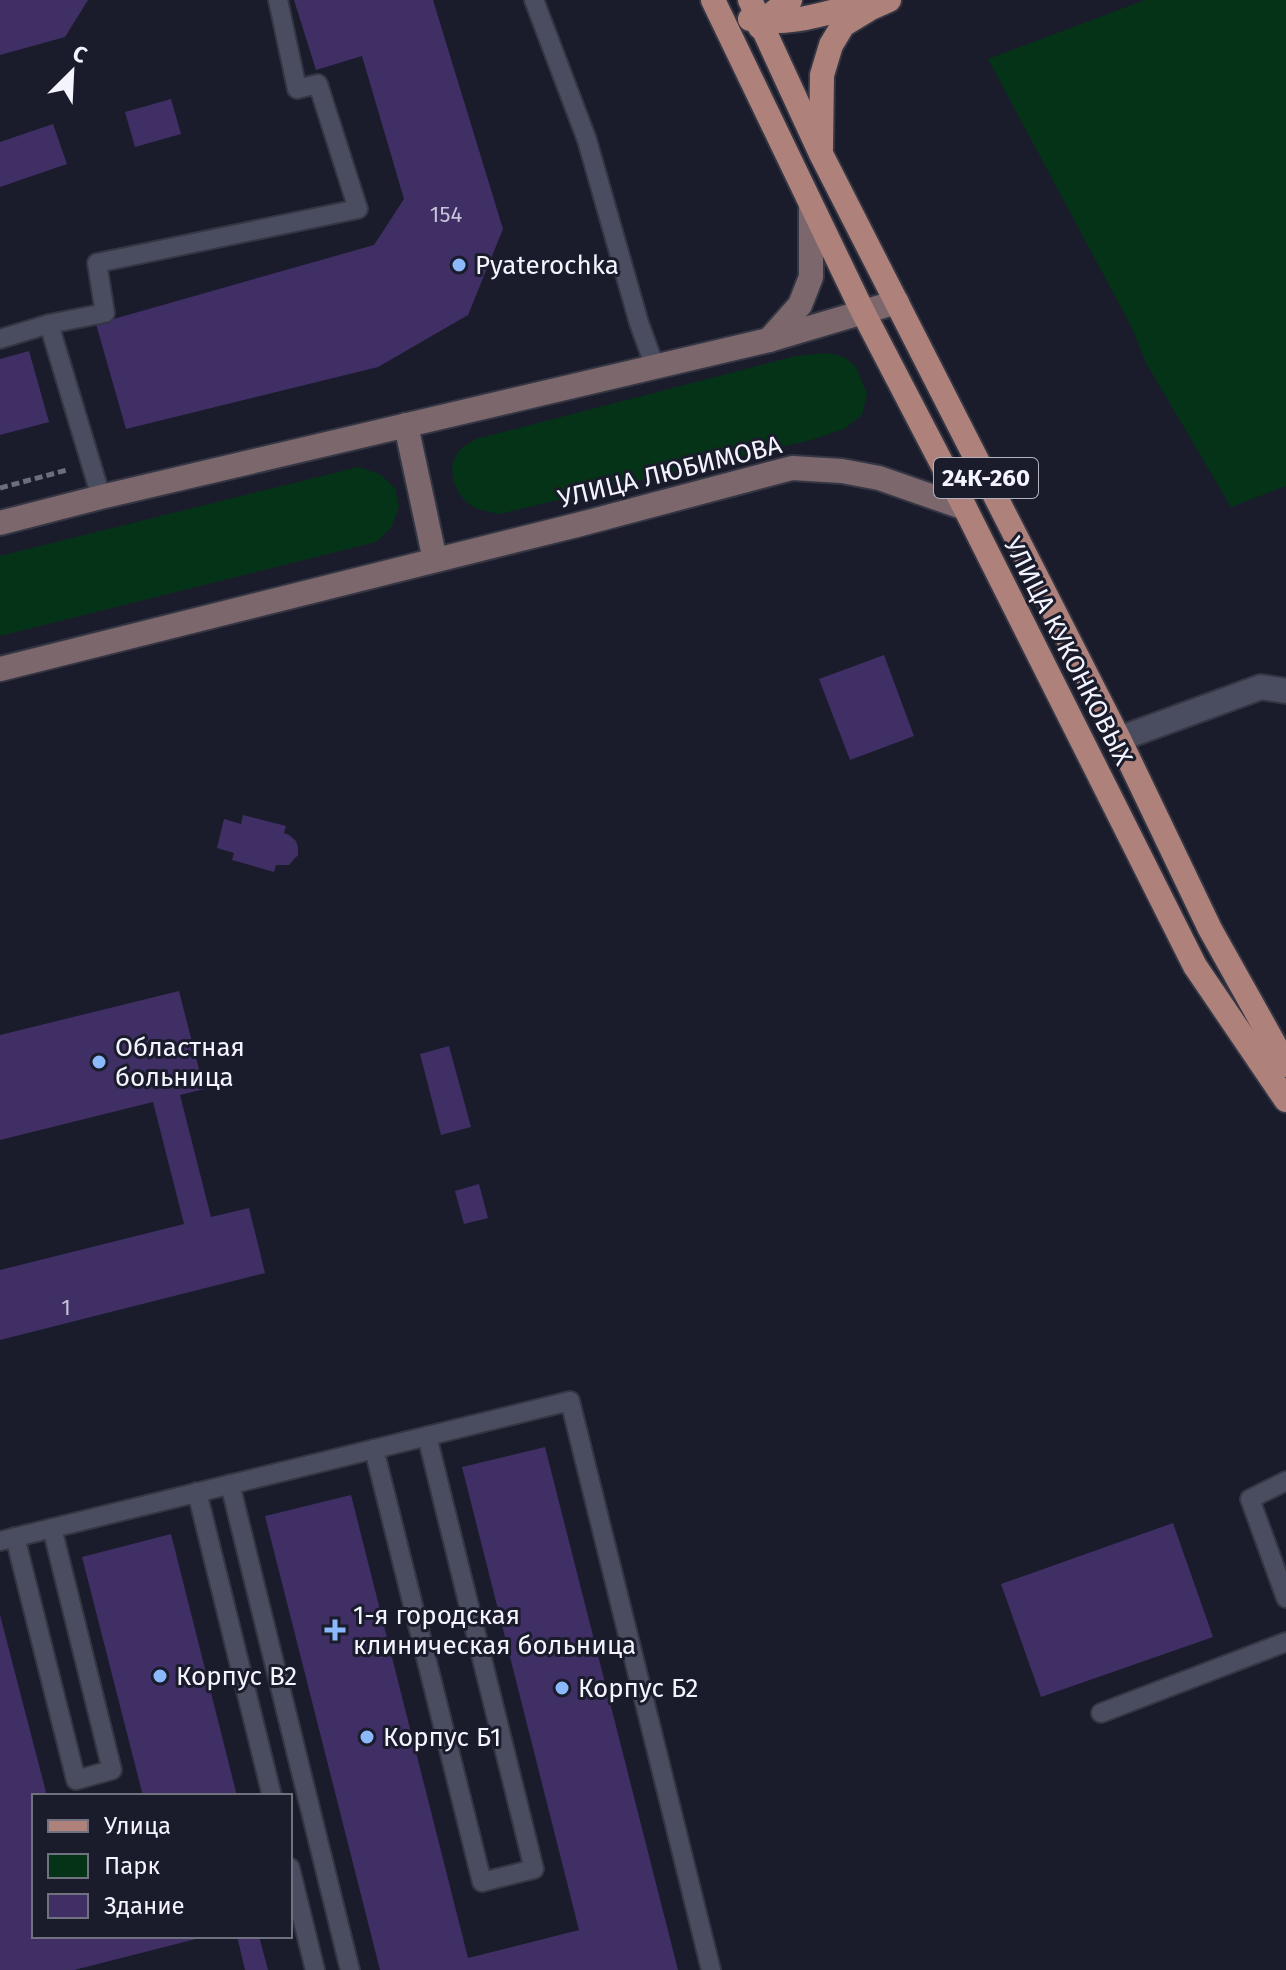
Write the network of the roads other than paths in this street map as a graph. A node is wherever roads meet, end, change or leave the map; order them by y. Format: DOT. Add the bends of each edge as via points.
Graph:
graph roads {
  1 [pos="278,0"];
  2 [pos="534,0"];
  3 [pos="713,0"];
  4 [pos="750,0"];
  5 [pos="790,0"];
  6 [pos="876,0"];
  7 [pos="889,0"];
  8 [pos="761,22"];
  9 [pos="773,126"];
  10 [pos="821,154"];
  11 [pos="811,205"];
  12 [pos="897,302"];
  13 [pos="863,312"];
  14 [pos="49,324"];
  15 [pos="0,339"];
  16 [pos="769,340"];
  17 [pos="655,367"];
  18 [pos="406,425"];
  19 [pos="101,497"];
  20 [pos="965,508"];
  21 [pos="0,523"];
  22 [pos="435,560"];
  23 [pos="0,669"];
  24 [pos="1286,691"];
  25 [pos="1119,739"];
  26 [pos="1286,1065"];
  27 [pos="1286,1100"];
  28 [pos="427,1436"];
  29 [pos="374,1449"];
  30 [pos="1286,1481"];
  31 [pos="230,1484"];
  32 [pos="197,1492"];
  33 [pos="52,1528"];
  34 [pos="8,1539"];
  35 [pos="1286,1598"];
  36 [pos="1286,1642"];
  37 [pos="1101,1713"];
  38 [pos="272,1794"];
  39 [pos="292,1876"];
  40 [pos="315,1970"];
  41 [pos="350,1970"];
  42 [pos="711,1970"];
  1 -- 14 [label="lane" via="297,89 318,84 358,209 97,263 105,313"];
  2 -- 17 [label="lane" via="587,140"];
  3 -- 8 [label="main road" via="726,14"];
  3 -- 9 [label="main road, УЛИЦА КУКОНКОВЫХ"];
  4 -- 8 [label="main road, УЛИЦА КУКОНКОВЫХ"];
  5 -- 8 [label="main road"];
  6 -- 8 [label="main road" via="794,21"];
  7 -- 10 [label="main road" via="843,25 831,45 822,75"];
  8 -- 9 [label="main road" via="757,77"];
  8 -- 10 [label="main road, УЛИЦА КУКОНКОВЫХ / 24К-260"];
  9 -- 11 [label="main road, УЛИЦА КУКОНКОВЫХ"];
  10 -- 12 [label="main road, УЛИЦА КУКОНКОВЫХ / 24К-260"];
  11 -- 13 [label="main road, УЛИЦА КУКОНКОВЫХ"];
  11 -- 16 [label="main road" via="811,277 800,305"];
  12 -- 13 [label="main road"];
  12 -- 25 [label="main road, УЛИЦА КУКОНКОВЫХ / 24К-260"];
  13 -- 16 [label="main road"];
  13 -- 20 [label="main road, УЛИЦА КУКОНКОВЫХ"];
  14 -- 15 [label="lane"];
  14 -- 19 [label="lane"];
  16 -- 17 [label="main road"];
  17 -- 18 [label="main road"];
  18 -- 19 [label="main road"];
  18 -- 22 [label="main road"];
  19 -- 21 [label="main road"];
  20 -- 22 [label="main road, УЛИЦА ЛЮБИМОВА" via="879,478 792,468"];
  20 -- 27 [label="main road, УЛИЦА КУКОНКОВЫХ" via="1195,966"];
  22 -- 23 [label="main road, УЛИЦА ЛЮБИМОВА"];
  24 -- 25 [label="street" via="1261,687"];
  25 -- 26 [label="main road, УЛИЦА КУКОНКОВЫХ / 24К-260" via="1210,929"];
  28 -- 29 [label="lane"];
  28 -- 29 [label="lane" via="534,1869 521,1873 482,1882"];
  28 -- 42 [label="lane" via="570,1401"];
  29 -- 31 [label="lane"];
  30 -- 35 [label="lane" via="1250,1499"];
  31 -- 32 [label="lane"];
  31 -- 41 [label="lane"];
  32 -- 33 [label="lane"];
  32 -- 38 [label="lane"];
  33 -- 34 [label="lane"];
  33 -- 34 [label="lane" via="112,1770 88,1777 76,1780"];
  36 -- 37 [label="lane"];
  39 -- 40 [label="lane"];
}
